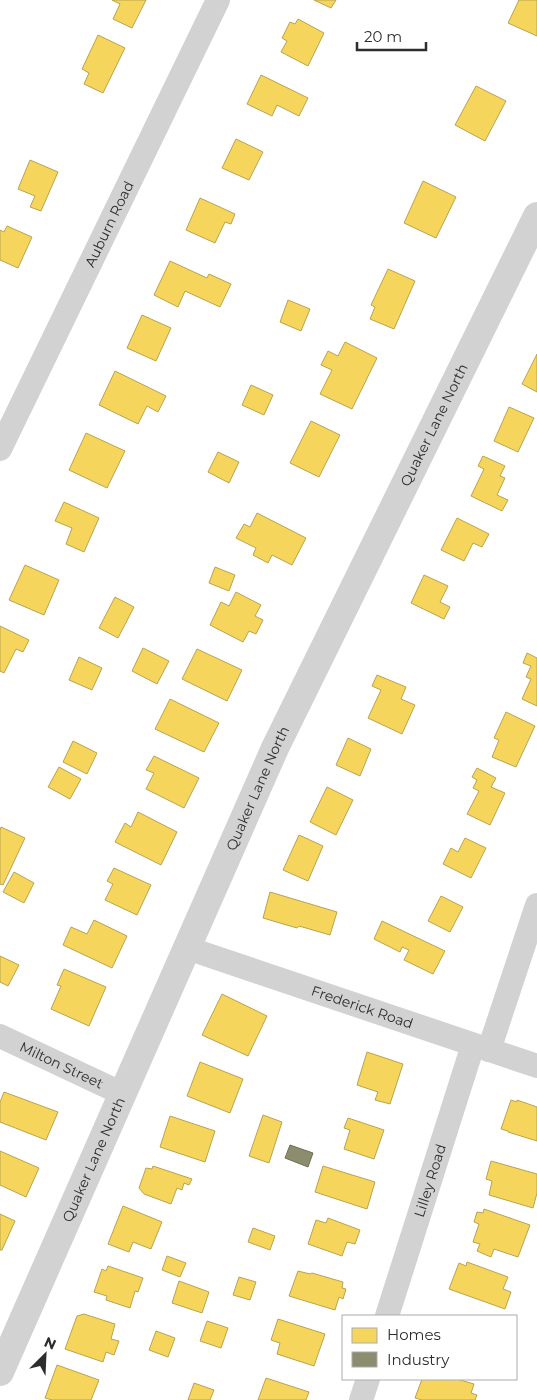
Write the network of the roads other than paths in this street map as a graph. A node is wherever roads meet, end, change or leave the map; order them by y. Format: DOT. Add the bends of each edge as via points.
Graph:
graph roads {
  1 [pos="218,0"];
  2 [pos="537,216"];
  3 [pos="0,449"];
  4 [pos="537,905"];
  5 [pos="187,948"];
  6 [pos="0,1036"];
  7 [pos="481,1048"];
  8 [pos="537,1066"];
  9 [pos="123,1094"];
  10 [pos="388,1315"];
  11 [pos="0,1372"];
  12 [pos="368,1380"];
  13 [pos="361,1400"];
  1 -- 3 [label="street, Auburn Road"];
  2 -- 5 [label="street, Quaker Lane North" via="276,748"];
  4 -- 7 [label="street, Lilley Road"];
  5 -- 7 [label="street, Frederick Road"];
  5 -- 9 [label="street, Quaker Lane North"];
  6 -- 9 [label="street, Milton Street"];
  7 -- 8 [label="street, Frederick Road"];
  7 -- 10 [label="street, Lilley Road"];
  9 -- 11 [label="street, Quaker Lane North"];
  12 -- 13 [label="street"];
}
